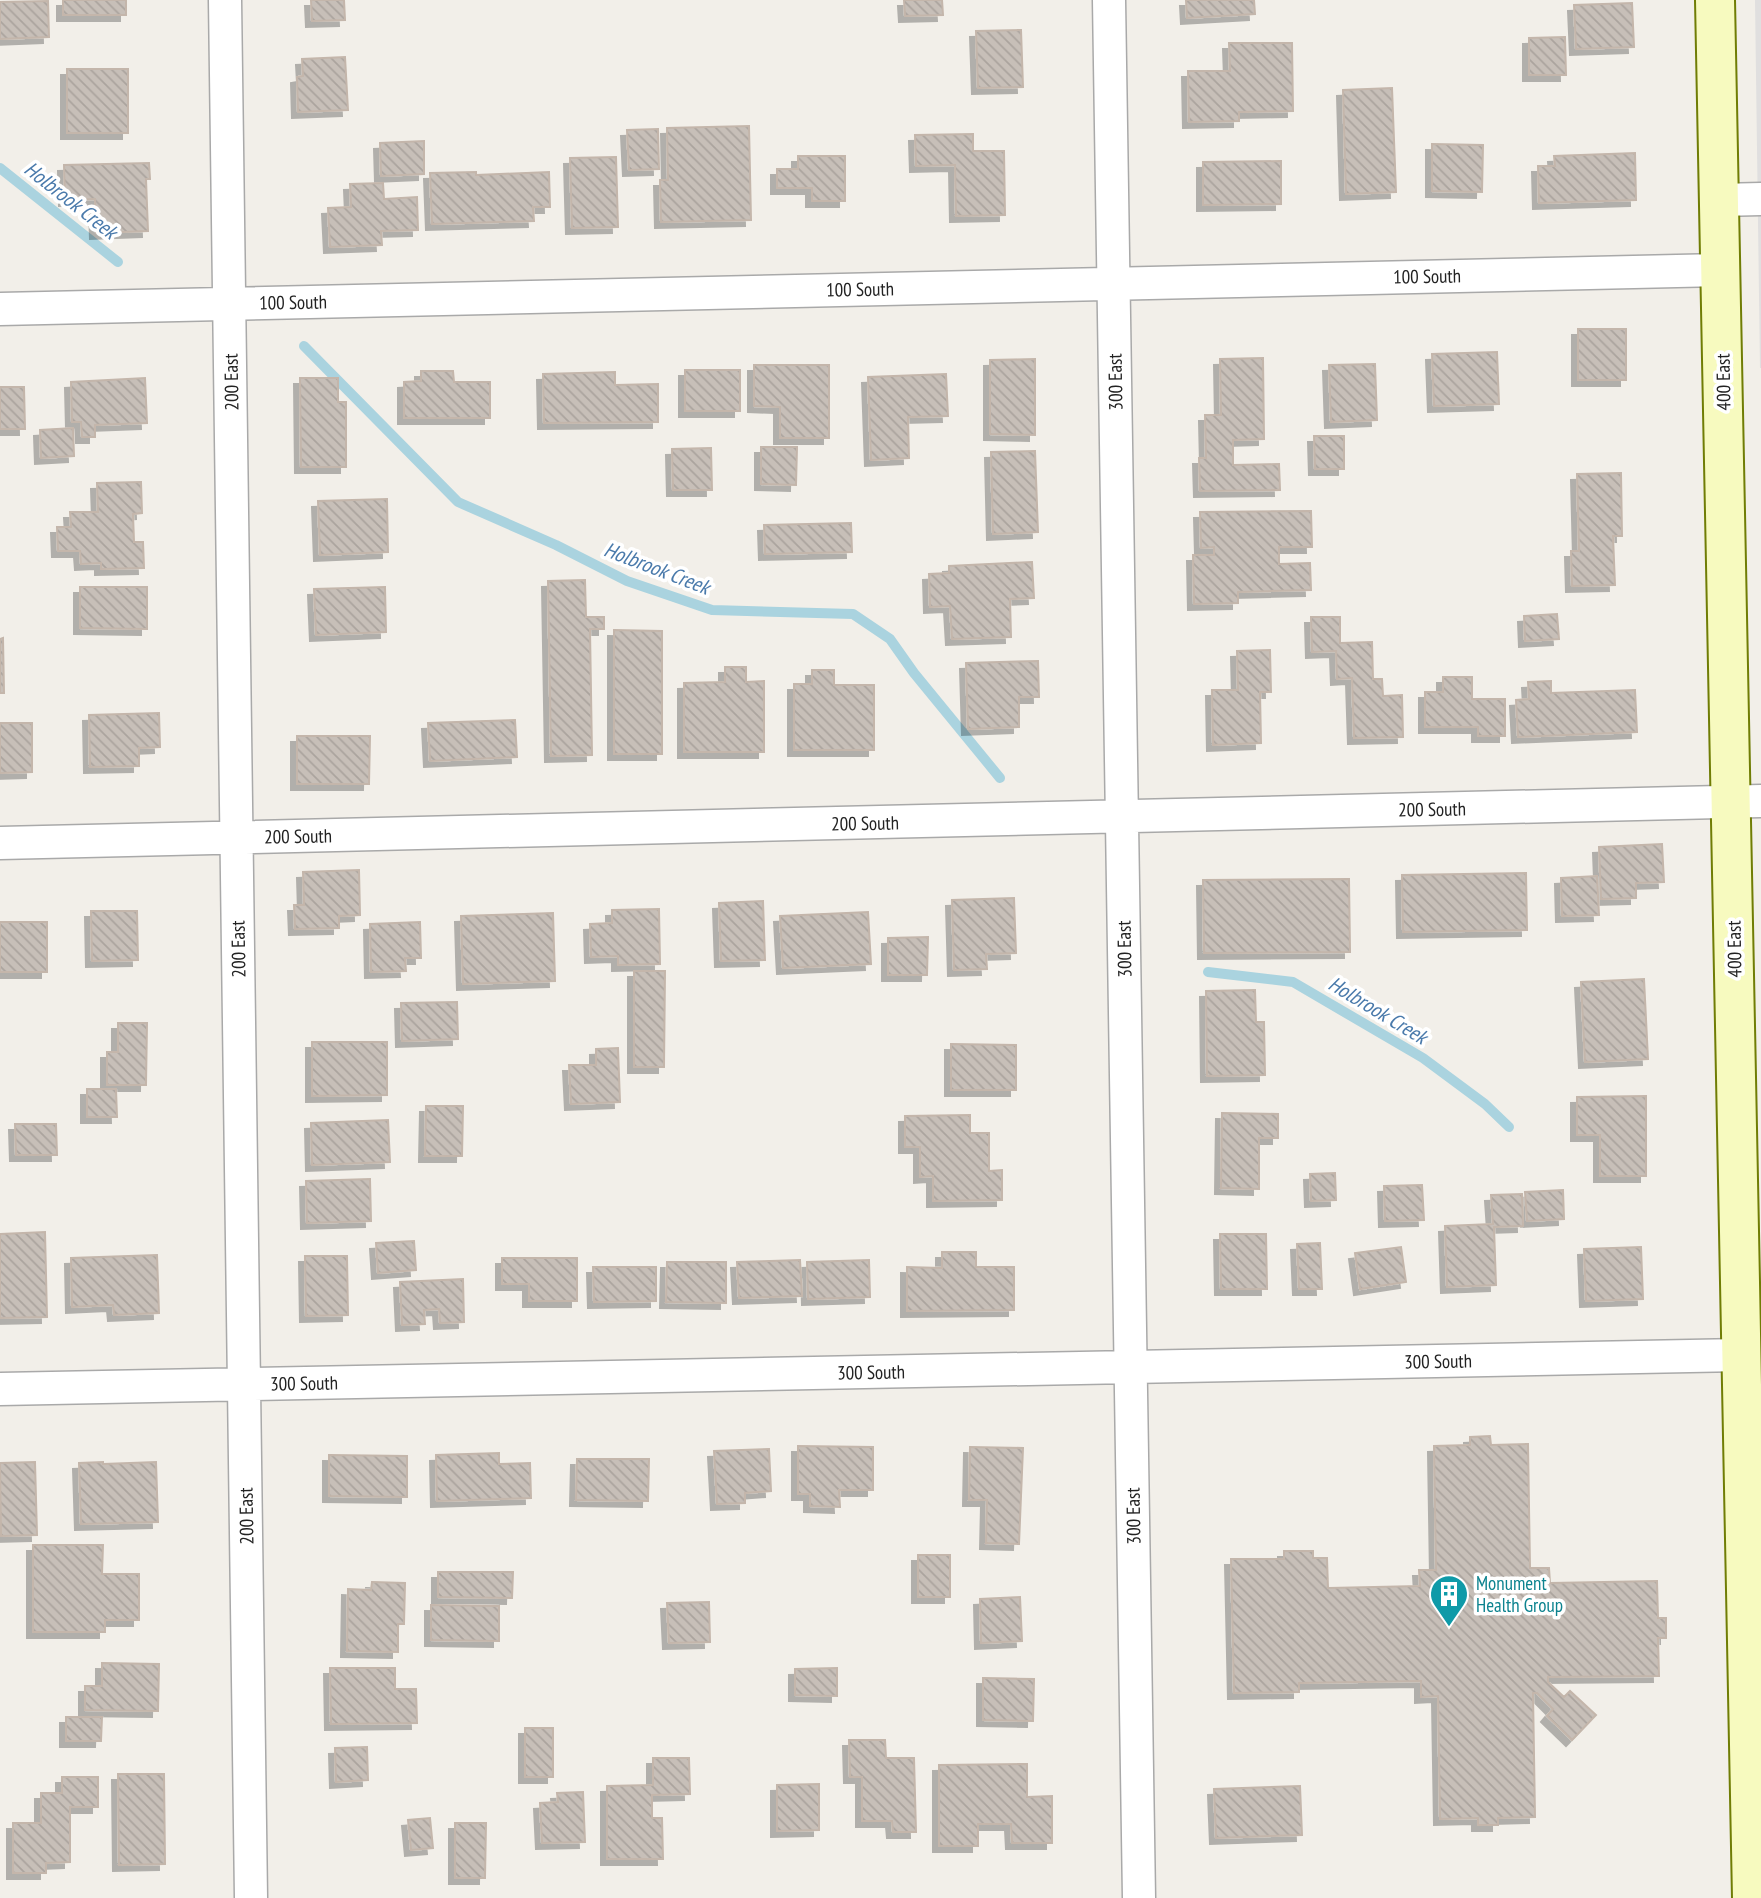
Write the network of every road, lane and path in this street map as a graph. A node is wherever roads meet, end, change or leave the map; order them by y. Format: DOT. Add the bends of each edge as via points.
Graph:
graph roads {
  1 [pos="225,0"];
  2 [pos="1109,0"];
  3 [pos="1716,0"];
  4 [pos="1761,199"];
  5 [pos="1719,200"];
  6 [pos="1721,270"];
  7 [pos="1113,284"];
  8 [pos="229,304"];
  9 [pos="0,309"];
  10 [pos="1746,801"];
  11 [pos="1122,817"];
  12 [pos="237,838"];
  13 [pos="0,844"];
  14 [pos="1741,1355"];
  15 [pos="1130,1367"];
  16 [pos="244,1384"];
  17 [pos="0,1389"];
  18 [pos="251,1898"];
  19 [pos="1139,1898"];
  20 [pos="1752,1898"];
  1 -- 8 [label="street, 200 East"];
  2 -- 7 [label="street, 300 East"];
  3 -- 5 [label="main road, 400 East"];
  4 -- 5 [label="street"];
  5 -- 6 [label="main road, 400 East"];
  6 -- 7 [label="street, 100 South"];
  6 -- 10 [label="main road, 400 East"];
  7 -- 8 [label="street, 100 South"];
  7 -- 11 [label="street, 300 East"];
  8 -- 9 [label="street, 100 South"];
  8 -- 12 [label="street, 200 East"];
  10 -- 11 [label="street, 200 South"];
  10 -- 14 [label="main road, 400 East"];
  11 -- 12 [label="street, 200 South"];
  11 -- 15 [label="street, 300 East"];
  12 -- 13 [label="street, 200 South"];
  12 -- 16 [label="street, 200 East"];
  14 -- 15 [label="street, 300 South"];
  14 -- 20 [label="main road, 400 East"];
  15 -- 16 [label="street, 300 South"];
  15 -- 19 [label="street, 300 East"];
  16 -- 17 [label="street, 300 South"];
  16 -- 18 [label="street, 200 East"];
}
